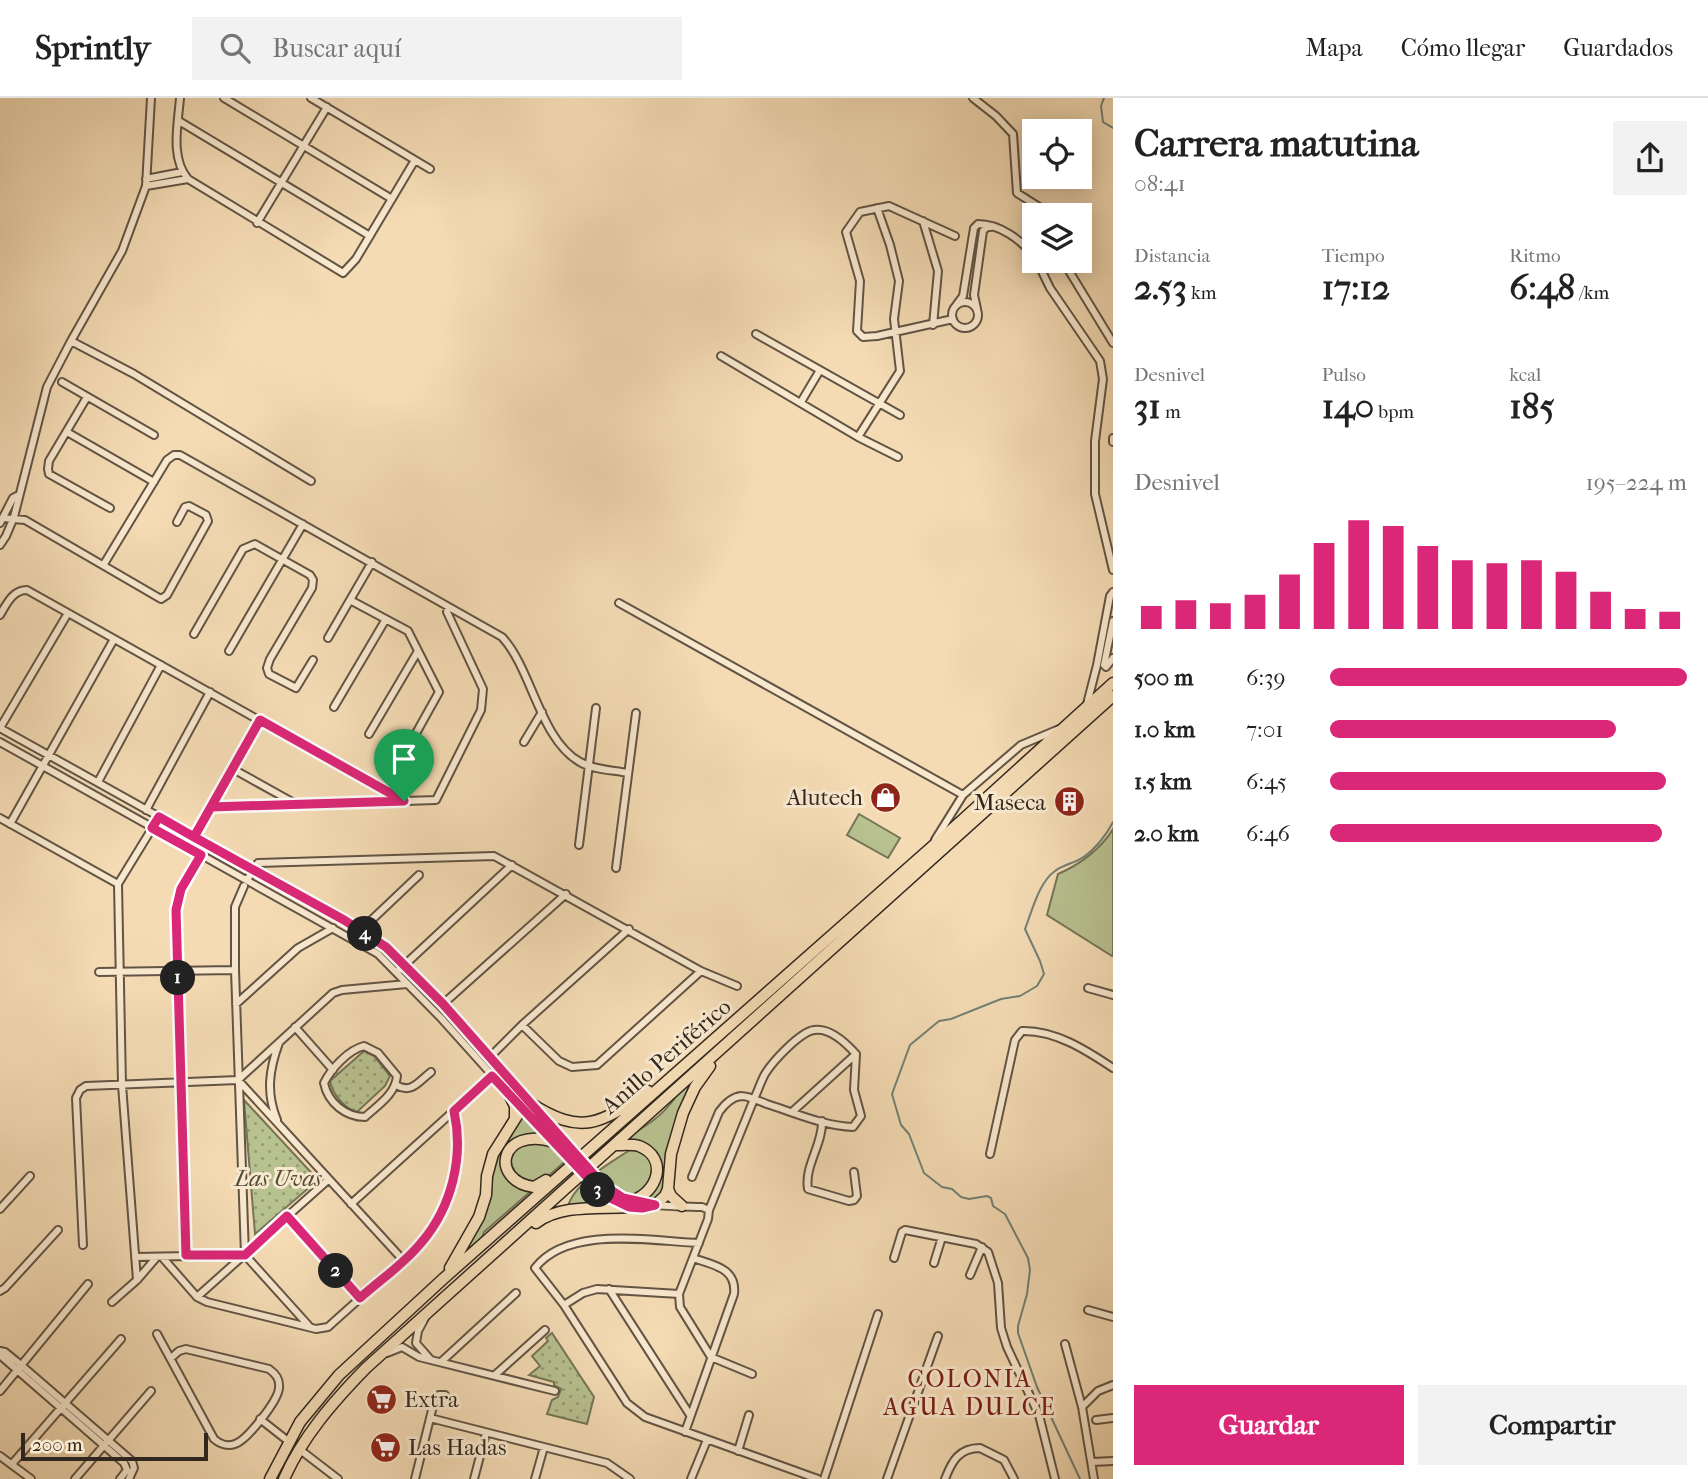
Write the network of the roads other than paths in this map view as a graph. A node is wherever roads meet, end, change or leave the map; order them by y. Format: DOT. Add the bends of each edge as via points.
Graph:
graph roads {
  1 [pos="151,98"];
  2 [pos="180,98"];
  3 [pos="224,98"];
  4 [pos="312,98"];
  5 [pos="973,98"];
  6 [pos="327,107"];
  7 [pos="179,121"];
  8 [pos="303,146"];
  9 [pos="415,160"];
  10 [pos="430,169"];
  11 [pos="182,172"];
  12 [pos="188,179"];
  13 [pos="146,182"];
  14 [pos="281,183"];
  15 [pos="392,199"];
  16 [pos="1033,203"];
  17 [pos="877,208"];
  18 [pos="923,221"];
  19 [pos="257,223"];
  20 [pos="993,227"];
  21 [pos="370,236"];
  22 [pos="955,236"];
  23 [pos="1022,241"];
  24 [pos="1043,273"];
  25 [pos="1070,273"];
  26 [pos="957,304"];
  27 [pos="977,309"];
  28 [pos="953,319"];
  29 [pos="933,325"];
  30 [pos="894,331"];
  31 [pos="756,334"];
  32 [pos="71,341"];
  33 [pos="1113,342"];
  34 [pos="720,356"];
  35 [pos="820,370"];
  36 [pos="62,382"];
  37 [pos="87,397"];
  38 [pos="800,402"];
  39 [pos="878,403"];
  40 [pos="900,415"];
  41 [pos="67,432"];
  42 [pos="154,435"];
  43 [pos="858,437"];
  44 [pos="898,457"];
  45 [pos="311,481"];
  46 [pos="153,482"];
  47 [pos="19,495"];
  48 [pos="110,508"];
  49 [pos="14,517"];
  50 [pos="1,521"];
  51 [pos="177,522"];
  52 [pos="303,524"];
  53 [pos="0,544"];
  54 [pos="283,559"];
  55 [pos="372,562"];
  56 [pos="104,564"];
  57 [pos="1113,570"];
  58 [pos="1113,592"];
  59 [pos="350,600"];
  60 [pos="619,603"];
  61 [pos="448,607"];
  62 [pos="68,613"];
  63 [pos="0,615"];
  64 [pos="386,619"];
  65 [pos="1113,621"];
  66 [pos="194,634"];
  67 [pos="328,638"];
  68 [pos="114,639"];
  69 [pos="229,651"];
  70 [pos="418,651"];
  71 [pos="1113,658"];
  72 [pos="313,660"];
  73 [pos="161,665"];
  74 [pos="1105,666"];
  75 [pos="1113,683"];
  76 [pos="210,692"];
  77 [pos="1113,696"];
  78 [pos="334,707"];
  79 [pos="596,708"];
  80 [pos="1085,709"];
  81 [pos="542,712"];
  82 [pos="636,713"];
  83 [pos="260,720"];
  84 [pos="1068,726"];
  85 [pos="0,728"];
  86 [pos="369,734"];
  87 [pos="0,742"];
  88 [pos="524,742"];
  89 [pos="405,753"];
  90 [pos="49,755"];
  91 [pos="43,766"];
  92 [pos="589,766"];
  93 [pos="233,769"];
  94 [pos="628,773"];
  95 [pos="98,782"];
  96 [pos="963,795"];
  97 [pos="404,801"];
  98 [pos="298,805"];
  99 [pos="211,807"];
  100 [pos="146,810"];
  101 [pos="159,817"];
  102 [pos="0,818"];
  103 [pos="10,824"];
  104 [pos="152,828"];
  105 [pos="194,837"];
  106 [pos="579,845"];
  107 [pos="930,848"];
  108 [pos="201,855"];
  109 [pos="512,865"];
  110 [pos="616,868"];
  111 [pos="253,870"];
  112 [pos="419,875"];
  113 [pos="246,883"];
  114 [pos="118,884"];
  115 [pos="566,894"];
  116 [pos="333,928"];
  117 [pos="629,929"];
  118 [pos="361,930"];
  119 [pos="405,965"];
  120 [pos="235,970"];
  121 [pos="701,971"];
  122 [pos="99,972"];
  123 [pos="121,972"];
  124 [pos="178,972"];
  125 [pos="397,972"];
  126 [pos="407,984"];
  127 [pos="737,986"];
  128 [pos="1088,988"];
  129 [pos="1113,995"];
  130 [pos="236,1004"];
  131 [pos="443,1004"];
  132 [pos="522,1025"];
  133 [pos="295,1027"];
  134 [pos="280,1041"];
  135 [pos="719,1052"];
  136 [pos="856,1054"];
  137 [pos="490,1058"];
  138 [pos="482,1064"];
  139 [pos="686,1065"];
  140 [pos="1113,1068"];
  141 [pos="500,1069"];
  142 [pos="333,1070"];
  143 [pos="431,1072"];
  144 [pos="492,1076"];
  145 [pos="237,1080"];
  146 [pos="181,1083"];
  147 [pos="122,1085"];
  148 [pos="396,1085"];
  149 [pos="510,1096"];
  150 [pos="754,1099"];
  151 [pos="526,1106"];
  152 [pos="454,1111"];
  153 [pos="792,1112"];
  154 [pos="515,1120"];
  155 [pos="822,1121"];
  156 [pos="279,1125"];
  157 [pos="562,1145"];
  158 [pos="616,1145"];
  159 [pos="990,1154"];
  160 [pos="568,1168"];
  161 [pos="854,1172"];
  162 [pos="30,1176"];
  163 [pos="692,1177"];
  164 [pos="328,1180"];
  165 [pos="668,1189"];
  166 [pos="351,1204"];
  167 [pos="630,1204"];
  168 [pos="655,1205"];
  169 [pos="682,1206"];
  170 [pos="0,1209"];
  171 [pos="709,1210"];
  172 [pos="287,1216"];
  173 [pos="58,1230"];
  174 [pos="942,1237"];
  175 [pos="509,1241"];
  176 [pos="699,1242"];
  177 [pos="83,1245"];
  178 [pos="982,1247"];
  179 [pos="186,1255"];
  180 [pos="245,1255"];
  181 [pos="135,1257"];
  182 [pos="159,1258"];
  183 [pos="693,1258"];
  184 [pos="894,1258"];
  185 [pos="403,1260"];
  186 [pos="934,1263"];
  187 [pos="970,1275"];
  188 [pos="443,1279"];
  189 [pos="137,1280"];
  190 [pos="88,1284"];
  191 [pos="609,1289"];
  192 [pos="0,1291"];
  193 [pos="516,1293"];
  194 [pos="679,1294"];
  195 [pos="197,1297"];
  196 [pos="360,1298"];
  197 [pos="111,1301"];
  198 [pos="564,1305"];
  199 [pos="432,1308"];
  200 [pos="1088,1310"];
  201 [pos="878,1314"];
  202 [pos="1113,1317"];
  203 [pos="309,1326"];
  204 [pos="545,1330"];
  205 [pos="157,1334"];
  206 [pos="938,1336"];
  207 [pos="416,1337"];
  208 [pos="121,1339"];
  209 [pos="1065,1343"];
  210 [pos="402,1347"];
  211 [pos="0,1353"];
  212 [pos="379,1356"];
  213 [pos="711,1357"];
  214 [pos="171,1358"];
  215 [pos="432,1360"];
  216 [pos="441,1362"];
  217 [pos="19,1368"];
  218 [pos="752,1374"];
  219 [pos="495,1375"];
  220 [pos="1113,1385"];
  221 [pos="0,1391"];
  222 [pos="151,1391"];
  223 [pos="555,1391"];
  224 [pos="445,1395"];
  225 [pos="62,1406"];
  226 [pos="1082,1407"];
  227 [pos="690,1415"];
  228 [pos="749,1415"];
  229 [pos="430,1418"];
  230 [pos="1113,1418"];
  231 [pos="260,1419"];
  232 [pos="1096,1420"];
  233 [pos="685,1432"];
  234 [pos="486,1433"];
  235 [pos="707,1440"];
  236 [pos="288,1441"];
  237 [pos="107,1444"];
  238 [pos="544,1447"];
  239 [pos="299,1449"];
  240 [pos="738,1451"];
  241 [pos="0,1455"];
  242 [pos="1113,1461"];
  243 [pos="1092,1462"];
  244 [pos="12,1464"];
  245 [pos="31,1479"];
  246 [pos="75,1479"];
  247 [pos="120,1479"];
  248 [pos="129,1479"];
  249 [pos="270,1479"];
  250 [pos="284,1479"];
  251 [pos="338,1479"];
  252 [pos="415,1479"];
  253 [pos="474,1479"];
  254 [pos="535,1479"];
  255 [pos="629,1479"];
  256 [pos="691,1479"];
  257 [pos="818,1479"];
  258 [pos="824,1479"];
  259 [pos="887,1479"];
  260 [pos="945,1479"];
  261 [pos="1014,1479"];
  262 [pos="1055,1479"];
  263 [pos="1094,1479"];
  1 -- 13 [label="street"];
  2 -- 7 [label="street"];
  3 -- 8 [label="street"];
  4 -- 6 [label="street"];
  5 -- 16 [label="street" via="1013,134 1017,193"];
  6 -- 8 [label="street"];
  6 -- 9 [label="street"];
  7 -- 11 [label="street" via="177,156"];
  7 -- 14 [label="street"];
  8 -- 14 [label="street"];
  8 -- 15 [label="street"];
  9 -- 10 [label="street"];
  9 -- 15 [label="street"];
  11 -- 12 [label="street"];
  11 -- 13 [label="street"];
  12 -- 13 [label="street"];
  12 -- 19 [label="street"];
  13 -- 32 [label="street" via="122,251"];
  14 -- 19 [label="street"];
  14 -- 21 [label="street"];
  15 -- 21 [label="street"];
  17 -- 18 [label="street" via="889,206"];
  17 -- 30 [label="street" via="899,281"];
  17 -- 30 [label="street" via="860,212 846,232 860,281 857,331 863,337"];
  18 -- 22 [label="street"];
  18 -- 29 [label="street" via="938,271"];
  19 -- 21 [label="street" via="343,273"];
  20 -- 23 [label="street"];
  20 -- 26 [label="street" via="978,224 974,228 963,296"];
  20 -- 27 [label="street" via="983,231 974,295"];
  24 -- 57 [label="street" via="1100,361 1103,379 1095,442 1096,494"];
  25 -- 33 [label="street"];
  26 -- 27 [label="street" via="967,302"];
  26 -- 28 [label="street"];
  27 -- 28 [label="street" via="978,317 970,327 958,326"];
  28 -- 29 [label="street"];
  29 -- 30 [label="street"];
  30 -- 39 [label="street" via="900,371"];
  31 -- 35 [label="street"];
  32 -- 45 [label="street"];
  32 -- 47 [label="street" via="47,387"];
  34 -- 38 [label="street"];
  35 -- 38 [label="street"];
  35 -- 39 [label="street"];
  36 -- 37 [label="street"];
  37 -- 41 [label="street"];
  37 -- 42 [label="street"];
  38 -- 43 [label="street"];
  39 -- 40 [label="street"];
  39 -- 43 [label="street"];
  41 -- 46 [label="street"];
  41 -- 48 [label="street" via="49,461 49,474"];
  43 -- 44 [label="street"];
  46 -- 52 [label="street" via="167,460 180,455"];
  46 -- 56 [label="street"];
  47 -- 49 [label="street"];
  47 -- 50 [label="street"];
  49 -- 50 [label="street"];
  49 -- 53 [label="street"];
  49 -- 56 [label="street"];
  51 -- 56 [label="street" via="189,506 208,521 167,595 160,599"];
  52 -- 54 [label="street"];
  52 -- 55 [label="street"];
  54 -- 66 [label="street" via="255,544 243,549"];
  54 -- 69 [label="street"];
  54 -- 72 [label="street" via="310,575 312,588 267,668 269,674 296,688"];
  55 -- 59 [label="street"];
  55 -- 61 [label="street"];
  58 -- 74 [label="street"];
  59 -- 64 [label="street"];
  59 -- 67 [label="street"];
  60 -- 96 [label="street"];
  61 -- 81 [label="street" via="511,646"];
  61 -- 97 [label="street" via="483,689 483,703 436,800"];
  62 -- 63 [label="street" via="22,589"];
  62 -- 68 [label="street"];
  62 -- 85 [label="street"];
  64 -- 70 [label="street" via="408,631"];
  64 -- 78 [label="street"];
  65 -- 74 [label="street"];
  68 -- 73 [label="street"];
  68 -- 90 [label="street"];
  70 -- 86 [label="street"];
  70 -- 89 [label="street" via="439,692"];
  71 -- 74 [label="street"];
  73 -- 76 [label="street"];
  73 -- 95 [label="street"];
  74 -- 80 [label="street"];
  75 -- 80 [label="highway, Anillo Periférico"];
  76 -- 83 [label="street"];
  76 -- 100 [label="street"];
  77 -- 135 [label="highway, Anillo Periférico"];
  79 -- 92 [label="street"];
  80 -- 84 [label="highway, Anillo Periférico"];
  81 -- 88 [label="street"];
  81 -- 92 [label="street" via="561,745"];
  82 -- 94 [label="street"];
  83 -- 93 [label="street"];
  83 -- 97 [label="street"];
  84 -- 96 [label="street" via="1021,745"];
  84 -- 107 [label="highway, Anillo Periférico"];
  85 -- 90 [label="street"];
  87 -- 91 [label="street"];
  90 -- 91 [label="street"];
  90 -- 95 [label="street"];
  91 -- 103 [label="street"];
  91 -- 104 [label="street"];
  92 -- 94 [label="street"];
  92 -- 106 [label="street"];
  93 -- 98 [label="street"];
  93 -- 99 [label="street"];
  94 -- 110 [label="street"];
  95 -- 100 [label="street"];
  96 -- 107 [label="street"];
  97 -- 98 [label="street"];
  98 -- 99 [label="street"];
  99 -- 105 [label="street"];
  100 -- 101 [label="street"];
  101 -- 104 [label="street"];
  101 -- 105 [label="street"];
  102 -- 103 [label="street"];
  103 -- 114 [label="street"];
  104 -- 108 [label="street"];
  104 -- 114 [label="street"];
  105 -- 111 [label="street"];
  107 -- 139 [label="highway, Anillo Periférico"];
  108 -- 113 [label="street"];
  108 -- 124 [label="street" via="181,889 176,910"];
  109 -- 111 [label="street" via="494,856 271,862 258,863"];
  109 -- 115 [label="street"];
  109 -- 119 [label="street"];
  111 -- 113 [label="street"];
  111 -- 118 [label="street"];
  112 -- 118 [label="street"];
  113 -- 116 [label="street"];
  113 -- 120 [label="street" via="236,907"];
  114 -- 123 [label="street"];
  115 -- 117 [label="street"];
  115 -- 131 [label="street"];
  116 -- 125 [label="street" via="378,954"];
  116 -- 130 [label="street" via="298,948"];
  117 -- 121 [label="street"];
  117 -- 132 [label="street"];
  118 -- 119 [label="street"];
  119 -- 125 [label="street"];
  119 -- 131 [label="street"];
  120 -- 124 [label="street"];
  120 -- 130 [label="street"];
  121 -- 127 [label="street"];
  121 -- 132 [label="street" via="597,1065 572,1067 559,1061"];
  122 -- 123 [label="street"];
  123 -- 124 [label="street"];
  123 -- 147 [label="street"];
  124 -- 146 [label="street"];
  125 -- 126 [label="street"];
  126 -- 133 [label="street" via="333,993"];
  126 -- 138 [label="street"];
  128 -- 129 [label="street"];
  130 -- 145 [label="street"];
  131 -- 137 [label="street"];
  132 -- 137 [label="street"];
  133 -- 134 [label="street"];
  133 -- 142 [label="street"];
  134 -- 145 [label="street"];
  134 -- 156 [label="street" via="268,1088"];
  135 -- 158 [label="highway, Anillo Periférico"];
  135 -- 165 [label="highway" via="683,1113 671,1154"];
  136 -- 150 [label="street" via="838,1037 812,1030 776,1060"];
  136 -- 153 [label="street"];
  136 -- 155 [label="street" via="854,1090 860,1116 853,1127"];
  137 -- 138 [label="street"];
  137 -- 141 [label="street"];
  138 -- 144 [label="street"];
  139 -- 151 [label="highway" via="607,1119 570,1122"];
  139 -- 160 [label="highway, Anillo Periférico"];
  140 -- 159 [label="street" via="1055,1035 1022,1031 1015,1040"];
  141 -- 144 [label="street"];
  141 -- 151 [label="street"];
  142 -- 148 [label="street" via="364,1045 378,1053 397,1076"];
  142 -- 148 [label="street" via="324,1083 325,1090 353,1117 365,1117"];
  143 -- 148 [label="street" via="407,1090"];
  144 -- 149 [label="street"];
  144 -- 152 [label="street"];
  145 -- 146 [label="street"];
  145 -- 156 [label="street"];
  145 -- 180 [label="street"];
  146 -- 147 [label="street"];
  146 -- 179 [label="street"];
  147 -- 177 [label="street" via="86,1086 76,1097"];
  147 -- 181 [label="street"];
  149 -- 151 [label="street"];
  149 -- 154 [label="highway"];
  150 -- 153 [label="street"];
  150 -- 163 [label="street" via="740,1096 724,1105"];
  150 -- 171 [label="street"];
  151 -- 154 [label="highway"];
  151 -- 157 [label="street"];
  152 -- 166 [label="street"];
  152 -- 185 [label="street" via="458,1149 452,1185 438,1220"];
  153 -- 155 [label="street"];
  154 -- 188 [label="highway" via="488,1165 486,1195 473,1230"];
  155 -- 161 [label="street" via="808,1189 854,1200"];
  156 -- 164 [label="street"];
  157 -- 160 [label="highway" via="534,1137 516,1143 506,1155 509,1172 517,1182 534,1187"];
  157 -- 167 [label="street, bridge" via="615,1202"];
  158 -- 167 [label="highway" via="640,1146 656,1165 654,1184"];
  158 -- 175 [label="highway, Anillo Periférico"];
  160 -- 188 [label="highway, Anillo Periférico"];
  162 -- 170 [label="street"];
  164 -- 166 [label="street"];
  164 -- 172 [label="street"];
  165 -- 168 [label="highway"];
  165 -- 169 [label="highway"];
  166 -- 185 [label="street"];
  167 -- 168 [label="street"];
  167 -- 175 [label="highway" via="561,1212 542,1218"];
  168 -- 169 [label="street"];
  169 -- 171 [label="street"];
  171 -- 176 [label="street"];
  172 -- 180 [label="street"];
  172 -- 196 [label="street"];
  173 -- 192 [label="street"];
  174 -- 178 [label="street"];
  174 -- 184 [label="street" via="905,1230"];
  174 -- 186 [label="street"];
  175 -- 199 [label="highway, Anillo Periférico"];
  176 -- 183 [label="street"];
  176 -- 198 [label="street" via="585,1240 552,1252 535,1268"];
  178 -- 187 [label="street"];
  178 -- 262 [label="street" via="995,1270 1001,1328 1039,1415"];
  179 -- 180 [label="street"];
  179 -- 182 [label="street"];
  180 -- 195 [label="street"];
  180 -- 203 [label="street"];
  181 -- 182 [label="street"];
  181 -- 189 [label="street"];
  182 -- 189 [label="street"];
  182 -- 195 [label="street"];
  183 -- 194 [label="street"];
  183 -- 213 [label="street" via="724,1268 735,1285"];
  185 -- 196 [label="street"];
  188 -- 236 [label="highway, Anillo Periférico" via="339,1375"];
  189 -- 197 [label="street"];
  190 -- 217 [label="street"];
  191 -- 194 [label="street"];
  191 -- 198 [label="street" via="583,1293"];
  191 -- 227 [label="street"];
  193 -- 216 [label="street"];
  194 -- 213 [label="street" via="680,1307"];
  195 -- 203 [label="street"];
  196 -- 203 [label="street" via="328,1327"];
  198 -- 233 [label="street" via="627,1403 645,1417"];
  199 -- 207 [label="street"];
  199 -- 212 [label="highway, Anillo Periférico"];
  200 -- 202 [label="street"];
  201 -- 258 [label="street"];
  204 -- 219 [label="street"];
  205 -- 214 [label="street"];
  206 -- 259 [label="street"];
  207 -- 210 [label="street"];
  207 -- 215 [label="street" via="418,1347"];
  208 -- 225 [label="street"];
  209 -- 226 [label="street"];
  210 -- 212 [label="street"];
  210 -- 215 [label="street"];
  211 -- 217 [label="street"];
  212 -- 239 [label="highway, Anillo Periférico" via="329,1407"];
  213 -- 218 [label="street"];
  213 -- 227 [label="street"];
  214 -- 231 [label="street" via="218,1443 239,1442"];
  214 -- 231 [label="street" via="186,1349 269,1369 280,1386"];
  215 -- 216 [label="street"];
  216 -- 219 [label="street"];
  217 -- 221 [label="street"];
  217 -- 225 [label="street"];
  219 -- 223 [label="street"];
  220 -- 226 [label="street" via="1098,1391"];
  222 -- 237 [label="street"];
  224 -- 229 [label="street" via="435,1398"];
  225 -- 237 [label="street"];
  225 -- 244 [label="street"];
  226 -- 243 [label="street"];
  227 -- 233 [label="street"];
  228 -- 240 [label="street"];
  229 -- 234 [label="street"];
  229 -- 252 [label="street"];
  230 -- 232 [label="street"];
  231 -- 236 [label="street"];
  233 -- 235 [label="street"];
  234 -- 238 [label="street"];
  234 -- 253 [label="street"];
  235 -- 240 [label="street"];
  235 -- 256 [label="street"];
  236 -- 249 [label="highway, Anillo Periférico"];
  237 -- 246 [label="street"];
  237 -- 247 [label="street" via="126,1466"];
  237 -- 248 [label="street" via="132,1461"];
  238 -- 254 [label="street"];
  238 -- 255 [label="street" via="607,1463"];
  239 -- 250 [label="highway, Anillo Periférico"];
  239 -- 251 [label="street"];
  240 -- 257 [label="street"];
  241 -- 244 [label="street"];
  242 -- 243 [label="street"];
  243 -- 263 [label="street"];
  244 -- 245 [label="street"];
  260 -- 261 [label="street" via="961,1452 980,1448 1004,1460"];
}
